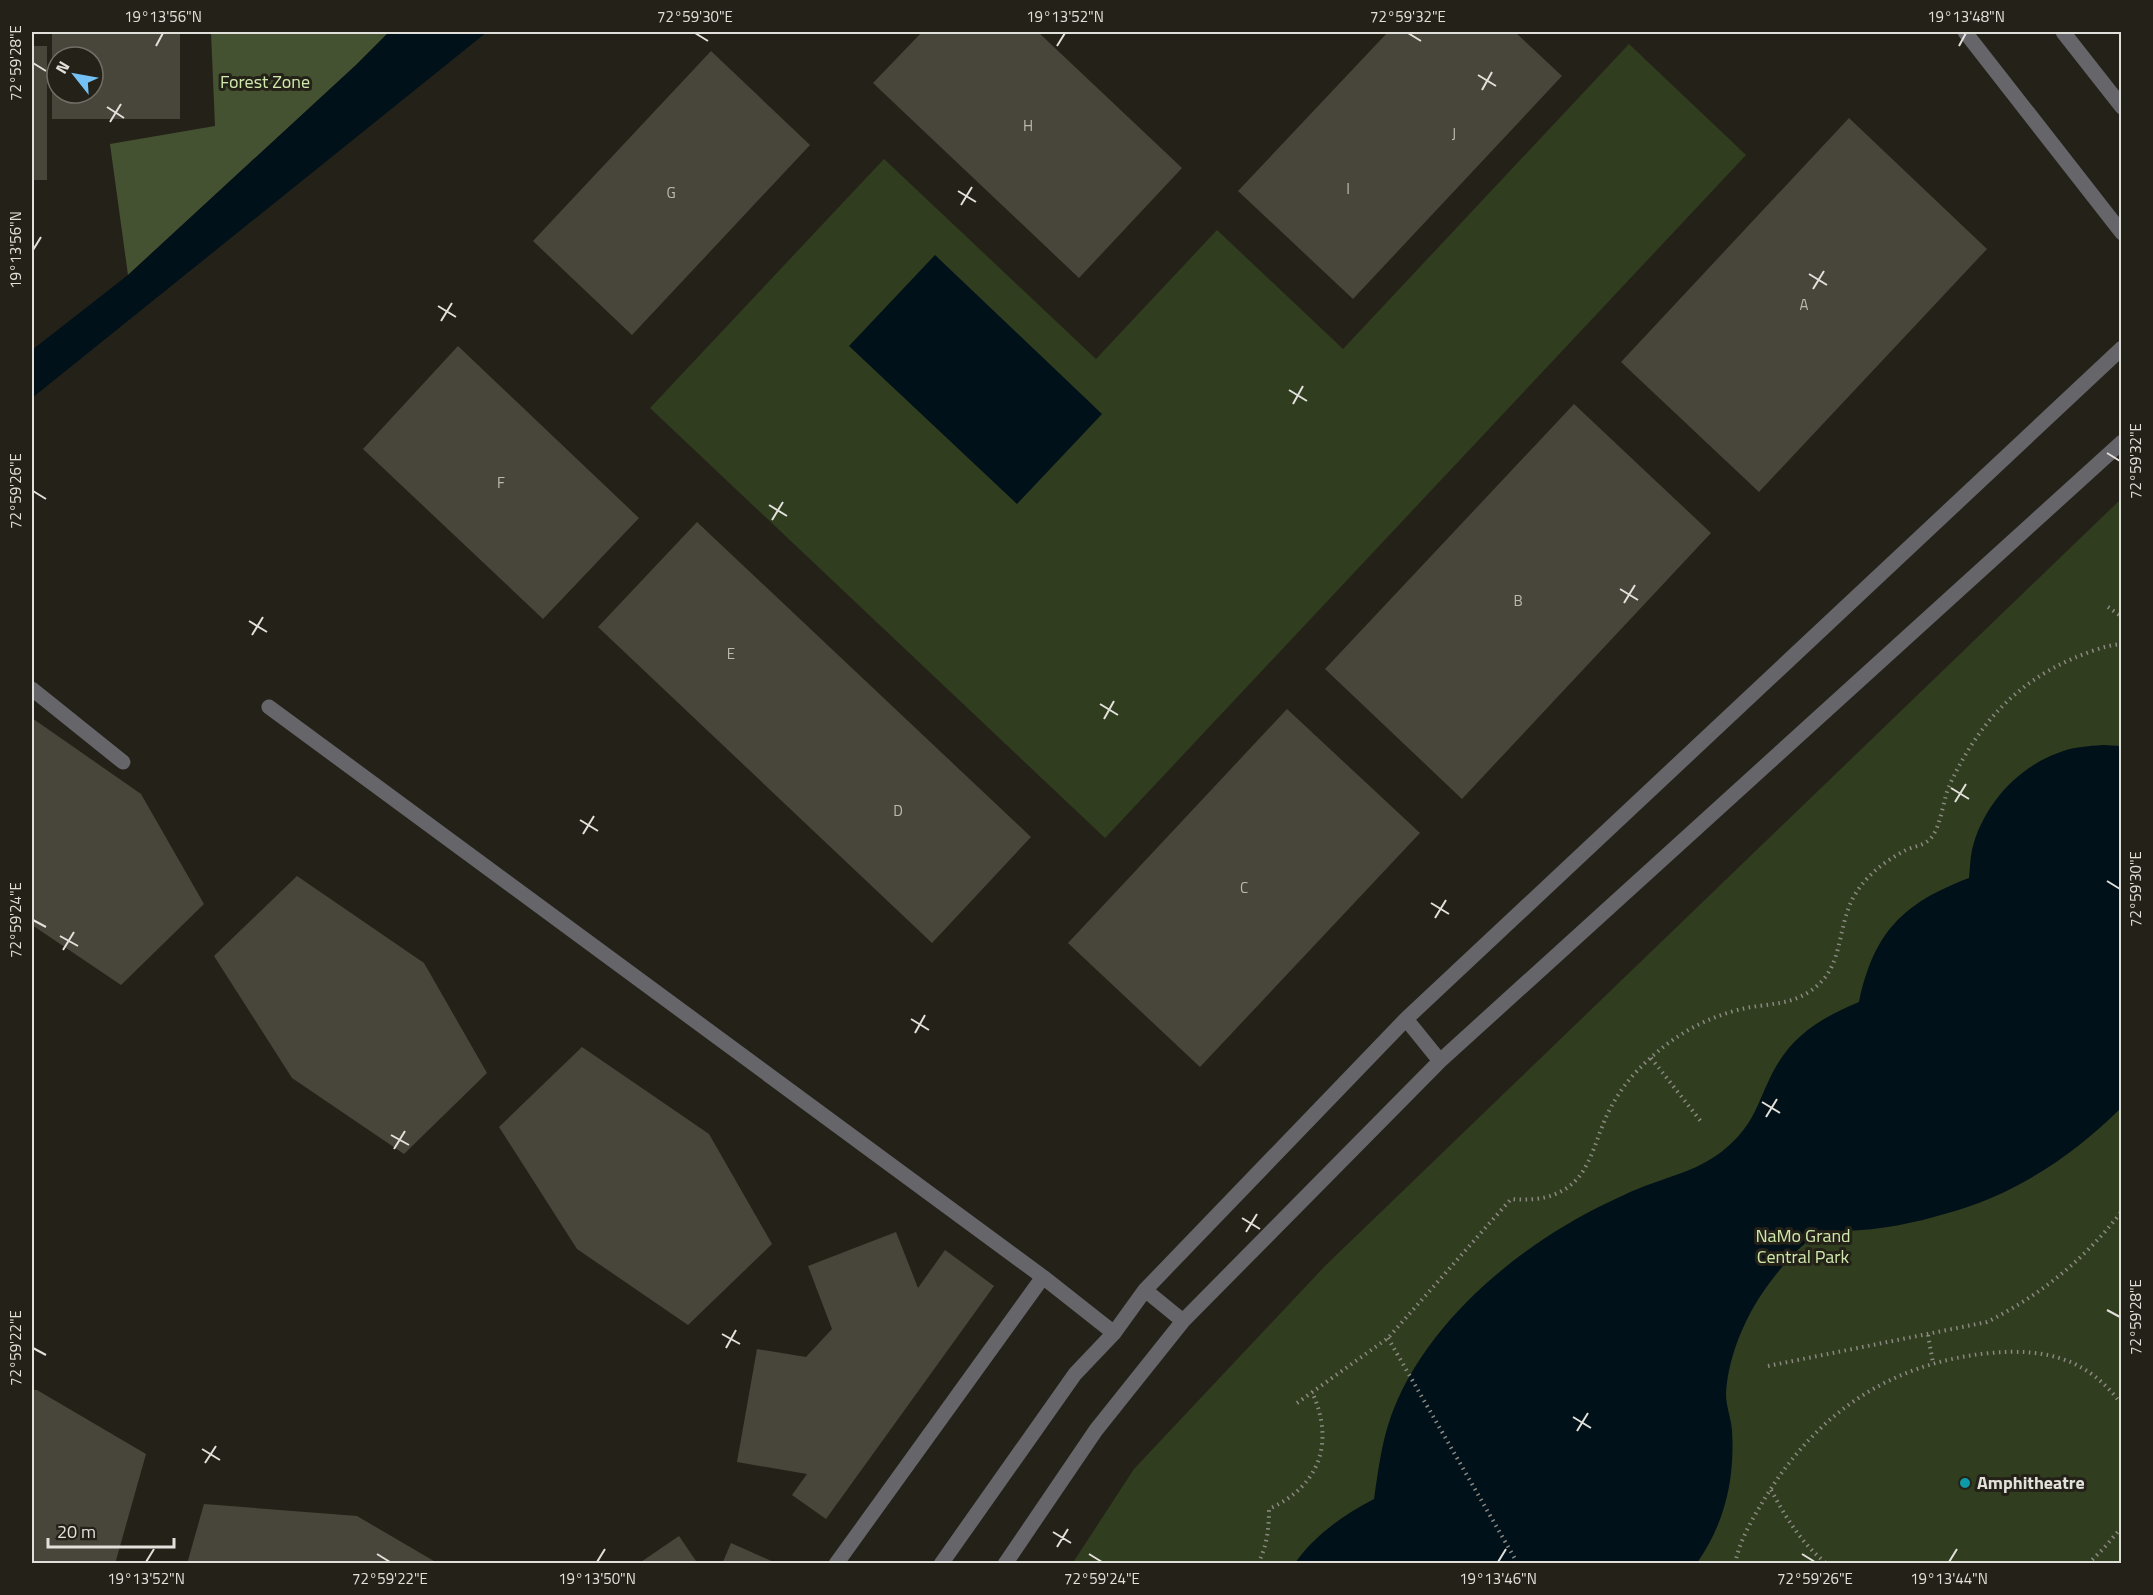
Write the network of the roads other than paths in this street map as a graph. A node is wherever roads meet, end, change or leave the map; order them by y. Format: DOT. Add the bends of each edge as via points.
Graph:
graph roads {
  1 [pos="1965,32"];
  2 [pos="2063,32"];
  3 [pos="2121,107"];
  4 [pos="2121,233"];
  5 [pos="2121,348"];
  6 [pos="2121,442"];
  7 [pos="32,689"];
  8 [pos="269,707"];
  9 [pos="123,762"];
  10 [pos="1406,1019"];
  11 [pos="1440,1061"];
  12 [pos="1043,1277"];
  13 [pos="1145,1290"];
  14 [pos="1183,1321"];
  15 [pos="1114,1333"];
  16 [pos="836,1563"];
  17 [pos="941,1563"];
  18 [pos="1005,1563"];
  1 -- 4 [label="street"];
  2 -- 3 [label="street"];
  5 -- 10 [label="street"];
  6 -- 11 [label="street"];
  7 -- 9 [label="street"];
  8 -- 12 [label="street"];
  10 -- 11 [label="street"];
  10 -- 13 [label="street"];
  11 -- 14 [label="street"];
  12 -- 15 [label="street"];
  12 -- 16 [label="street"];
  13 -- 14 [label="street"];
  13 -- 15 [label="street"];
  14 -- 18 [label="street" via="1096,1430"];
  15 -- 17 [label="street" via="1075,1374"];
}
